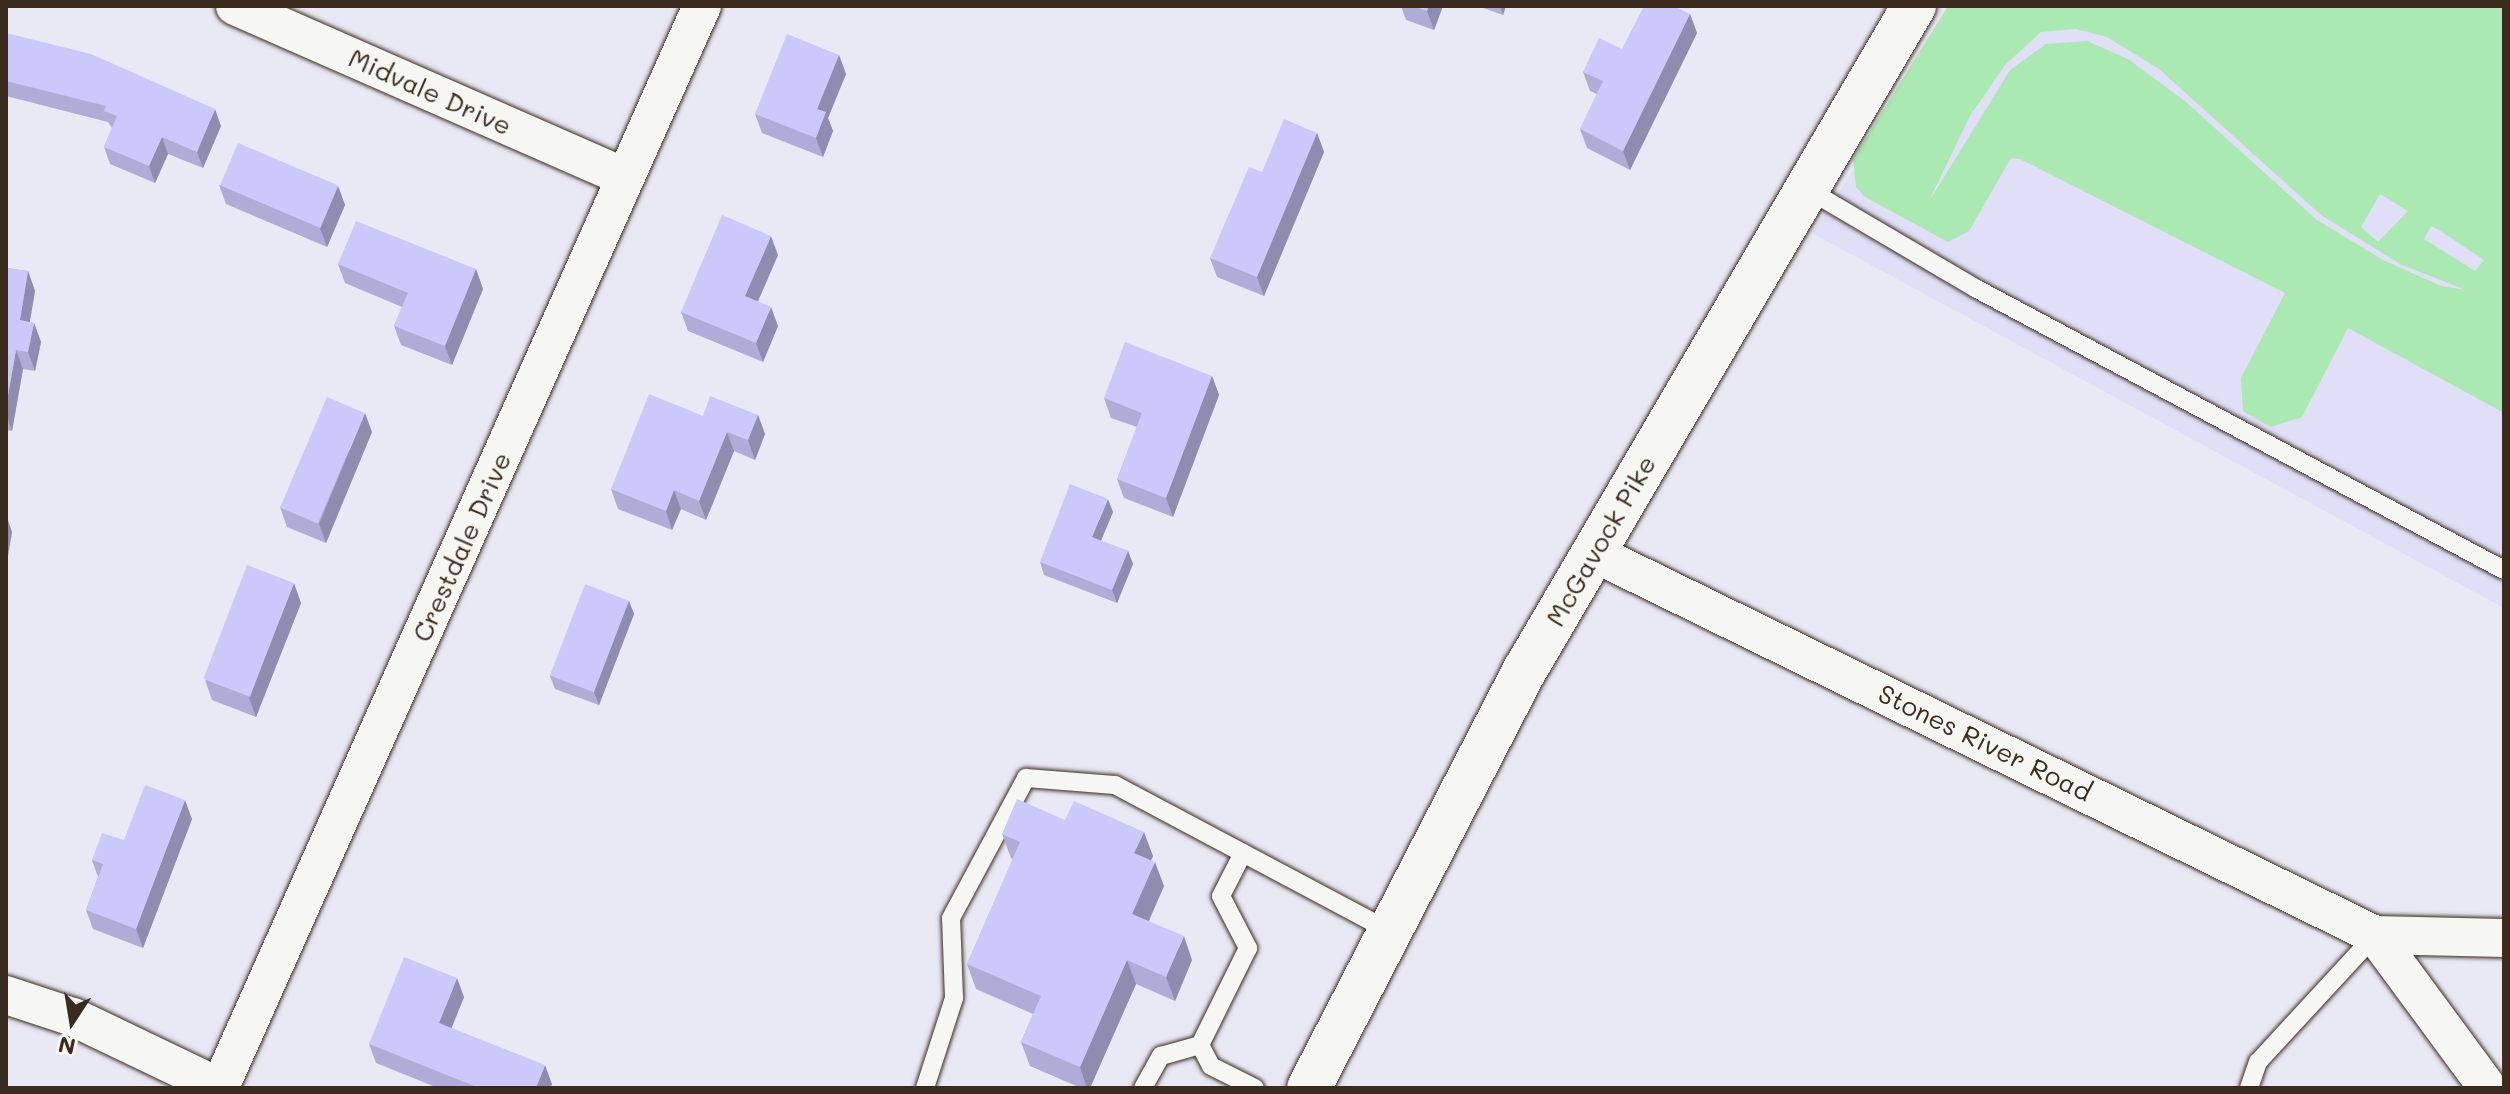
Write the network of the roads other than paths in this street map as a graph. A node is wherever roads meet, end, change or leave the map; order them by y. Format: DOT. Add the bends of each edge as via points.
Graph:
graph roads {
  1 [pos="235,6"];
  2 [pos="702,6"];
  3 [pos="1914,6"];
  4 [pos="625,177"];
  5 [pos="1807,189"];
  6 [pos="1594,553"];
  7 [pos="2504,570"];
  8 [pos="1243,853"];
  9 [pos="1390,931"];
  10 [pos="2375,935"];
  11 [pos="2504,938"];
  12 [pos="6,995"];
  13 [pos="1200,1045"];
  14 [pos="1224,1081"];
  15 [pos="220,1088"];
  16 [pos="925,1088"];
  17 [pos="1143,1088"];
  18 [pos="1255,1088"];
  19 [pos="1309,1088"];
  20 [pos="2249,1088"];
  21 [pos="2488,1088"];
  1 -- 4 [label="street, Midvale Drive"];
  2 -- 4 [label="street, Crestdale Drive"];
  3 -- 5 [label="main road, McGavock Pike"];
  4 -- 15 [label="street, Crestdale Drive"];
  5 -- 6 [label="main road, McGavock Pike"];
  5 -- 7 [label="lane" via="1977,289"];
  6 -- 9 [label="main road, McGavock Pike" via="1525,670"];
  6 -- 10 [label="street, Stones River Road"];
  8 -- 9 [label="lane"];
  8 -- 13 [label="lane" via="1221,896 1248,948"];
  8 -- 16 [label="lane" via="1115,785 1026,778 951,918 954,998"];
  9 -- 19 [label="main road, McGavock Pike"];
  10 -- 11 [label="street"];
  10 -- 20 [label="lane" via="2258,1062"];
  10 -- 21 [label="street"];
  12 -- 15 [label="street" via="73,1017"];
  13 -- 14 [label="lane"];
  13 -- 17 [label="lane" via="1161,1056"];
  14 -- 18 [label="lane"];
}
